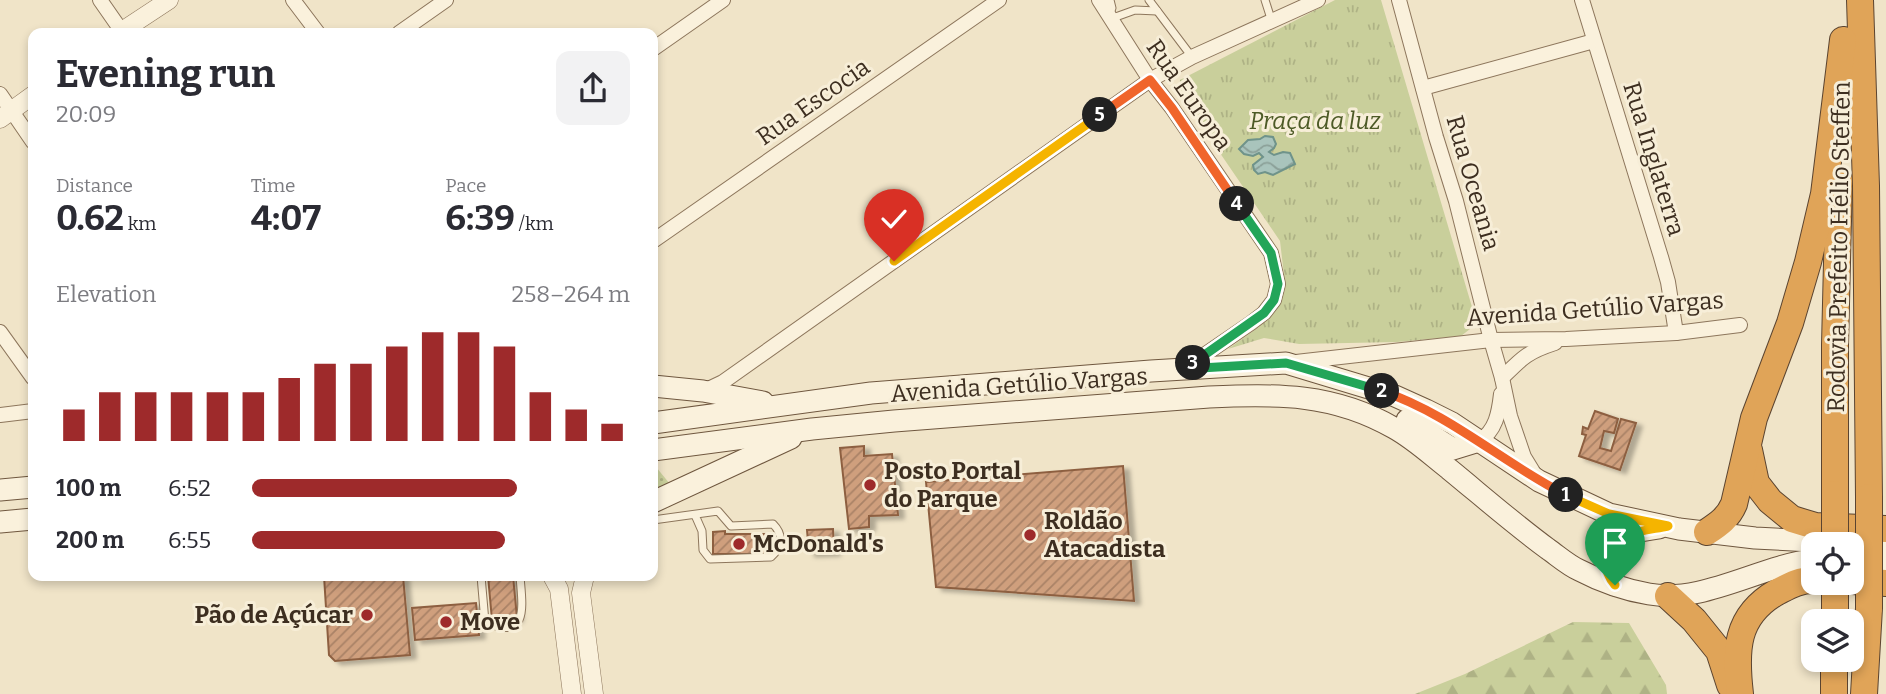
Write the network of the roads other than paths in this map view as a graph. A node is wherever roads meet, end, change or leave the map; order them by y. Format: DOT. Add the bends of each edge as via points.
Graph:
graph roads {
  1 [pos="100,0"];
  2 [pos="169,0"];
  3 [pos="293,0"];
  4 [pos="446,0"];
  5 [pos="723,0"];
  6 [pos="999,0"];
  7 [pos="1098,0"];
  8 [pos="1110,0"];
  9 [pos="1149,0"];
  10 [pos="1265,0"];
  11 [pos="1318,0"];
  12 [pos="1399,0"];
  13 [pos="1582,0"];
  14 [pos="1843,0"];
  15 [pos="1860,0"];
  16 [pos="1157,11"];
  17 [pos="1110,18"];
  18 [pos="1272,22"];
  19 [pos="118,28"];
  20 [pos="128,28"];
  21 [pos="314,28"];
  22 [pos="406,28"];
  23 [pos="1843,40"];
  24 [pos="1594,41"];
  25 [pos="658,46"];
  26 [pos="1192,57"];
  27 [pos="1150,80"];
  28 [pos="1423,88"];
  29 [pos="0,94"];
  30 [pos="28,99"];
  31 [pos="6,115"];
  32 [pos="28,137"];
  33 [pos="658,238"];
  34 [pos="1740,325"];
  35 [pos="0,332"];
  36 [pos="1676,333"];
  37 [pos="1566,339"];
  38 [pos="1491,340"];
  39 [pos="1286,363"];
  40 [pos="1184,369"];
  41 [pos="28,371"];
  42 [pos="1502,378"];
  43 [pos="658,386"];
  44 [pos="703,391"];
  45 [pos="1321,400"];
  46 [pos="786,404"];
  47 [pos="28,412"];
  48 [pos="0,415"];
  49 [pos="658,422"];
  50 [pos="811,429"];
  51 [pos="1479,441"];
  52 [pos="1748,441"];
  53 [pos="658,449"];
  54 [pos="1539,481"];
  55 [pos="28,487"];
  56 [pos="0,490"];
  57 [pos="658,500"];
  58 [pos="695,515"];
  59 [pos="28,519"];
  60 [pos="658,519"];
  61 [pos="0,522"];
  62 [pos="1668,526"];
  63 [pos="1886,529"];
  64 [pos="1707,532"];
  65 [pos="1835,532"];
  66 [pos="1886,545"];
  67 [pos="1864,559"];
  68 [pos="1886,560"];
  69 [pos="1801,562"];
  70 [pos="481,581"];
  71 [pos="520,581"];
  72 [pos="555,581"];
  73 [pos="584,581"];
  74 [pos="1801,581"];
  75 [pos="1864,582"];
  76 [pos="1886,583"];
  77 [pos="1615,585"];
  78 [pos="1668,596"];
  79 [pos="1834,672"];
  80 [pos="572,694"];
  81 [pos="594,694"];
  82 [pos="1733,694"];
  83 [pos="1740,694"];
  84 [pos="1834,694"];
  85 [pos="1864,694"];
  1 -- 19 [label="street"];
  2 -- 20 [label="street"];
  3 -- 21 [label="street"];
  4 -- 22 [label="street"];
  5 -- 25 [label="street"];
  6 -- 33 [label="street, Rua Escocia"];
  7 -- 17 [label="street, Rua Europa"];
  8 -- 17 [label="lane"];
  9 -- 16 [label="lane"];
  10 -- 18 [label="lane"];
  11 -- 18 [label="street"];
  12 -- 28 [label="street, Rua Oceania"];
  13 -- 24 [label="street, Rua Inglaterra"];
  14 -- 23 [label="highway, Rodovia Prefeito Hélio Steffen"];
  15 -- 85 [label="highway, Rodovia Prefeito Hélio Steffen, bridge" via="1869,498"];
  16 -- 17 [label="lane" via="1135,10"];
  16 -- 26 [label="lane"];
  17 -- 27 [label="street, Rua Europa"];
  18 -- 26 [label="street"];
  23 -- 52 [label="highway" via="1824,194 1808,262"];
  23 -- 65 [label="highway, Rodovia Prefeito Hélio Steffen, bridge"];
  24 -- 28 [label="street"];
  24 -- 36 [label="street, Rua Inglaterra" via="1661,257"];
  26 -- 27 [label="street"];
  27 -- 40 [label="street, Rua Europa" via="1271,253 1278,284 1264,313"];
  27 -- 44 [label="street" via="723,382"];
  28 -- 38 [label="street, Rua Oceania"];
  29 -- 31 [label="street"];
  30 -- 31 [label="street"];
  31 -- 32 [label="street"];
  34 -- 36 [label="street, Avenida Getúlio Vargas"];
  35 -- 41 [label="street"];
  36 -- 37 [label="street, Avenida Getúlio Vargas"];
  37 -- 38 [label="street, Avenida Getúlio Vargas"];
  37 -- 42 [label="street" via="1521,358"];
  38 -- 39 [label="street, Avenida Getúlio Vargas"];
  38 -- 42 [label="street, Rua Oceania"];
  39 -- 40 [label="main road, Avenida Getúlio Vargas"];
  39 -- 51 [label="main road, Avenida Getúlio Vargas" via="1395,396"];
  40 -- 46 [label="main road, Avenida Getúlio Vargas" via="871,393"];
  42 -- 51 [label="street, Rua Oceania" via="1500,410"];
  42 -- 54 [label="street, Rua Oceania" via="1519,444"];
  43 -- 44 [label="main road"];
  44 -- 46 [label="main road"];
  45 -- 50 [label="main road, Avenida Getúlio Vargas" via="1209,397"];
  45 -- 51 [label="main road" via="1350,397 1410,421 1453,449"];
  45 -- 77 [label="main road, Avenida Getúlio Vargas" via="1393,427 1536,540 1577,569"];
  46 -- 49 [label="main road, Avenida Getúlio Vargas"];
  47 -- 48 [label="street"];
  50 -- 53 [label="main road, Avenida Getúlio Vargas"];
  50 -- 57 [label="main road"];
  51 -- 54 [label="main road, Avenida Getúlio Vargas"];
  52 -- 63 [label="highway" via="1756,483 1792,519 1815,526"];
  52 -- 64 [label="highway" via="1734,504 1729,515"];
  54 -- 62 [label="main road, Avenida Getúlio Vargas" via="1609,514"];
  55 -- 56 [label="main road"];
  58 -- 58 [label="lane" via="718,512 731,526 773,524 781,537 779,548 771,557 710,559"];
  58 -- 60 [label="lane"];
  59 -- 61 [label="main road"];
  62 -- 64 [label="main road, Avenida Getúlio Vargas"];
  62 -- 77 [label="main road" via="1622,537 1612,545 1605,564"];
  64 -- 66 [label="main road, Avenida Getúlio Vargas"];
  67 -- 68 [label="main road"];
  69 -- 78 [label="main road, Avenida Getúlio Vargas" via="1706,590"];
  70 -- 71 [label="lane" via="485,622 505,627 514,625 523,613"];
  72 -- 80 [label="street"];
  73 -- 81 [label="street" via="581,593"];
  74 -- 83 [label="highway" via="1768,597 1747,618 1738,645"];
  75 -- 76 [label="highway"];
  77 -- 78 [label="main road, Avenida Getúlio Vargas"];
  78 -- 82 [label="highway" via="1719,651"];
  79 -- 84 [label="highway"];
}
